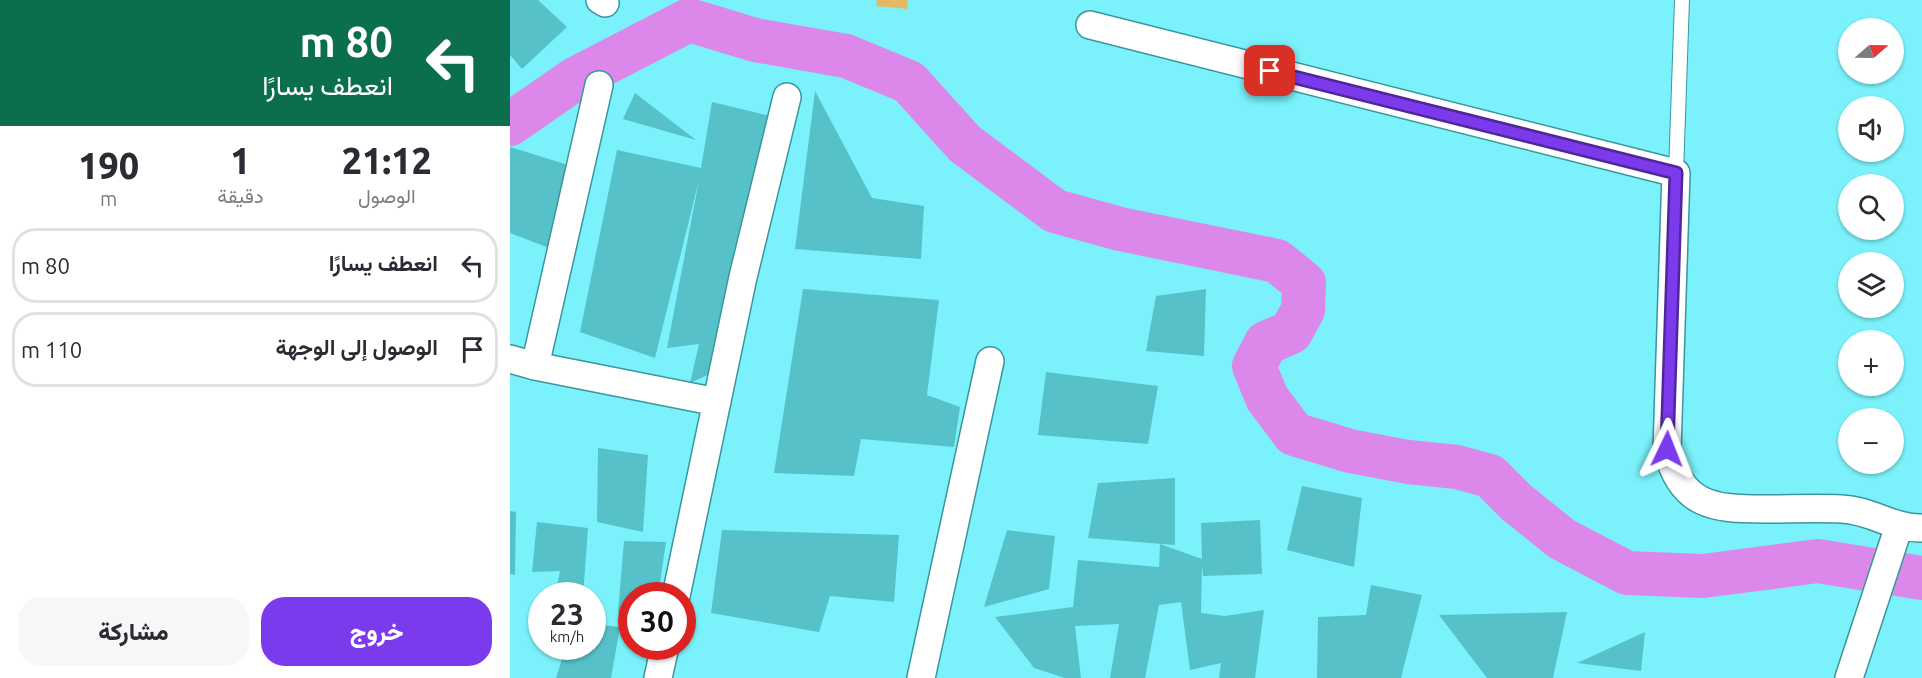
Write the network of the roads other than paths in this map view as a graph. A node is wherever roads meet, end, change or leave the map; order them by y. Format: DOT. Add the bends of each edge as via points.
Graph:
graph roads {
  1 [pos="1682,0"];
  2 [pos="1090,25"];
  3 [pos="599,85"];
  4 [pos="787,97"];
  5 [pos="1676,173"];
  6 [pos="990,361"];
  7 [pos="522,362"];
  8 [pos="717,402"];
  9 [pos="1911,527"];
  10 [pos="679,582"];
  11 [pos="662,660"];
  12 [pos="658,678"];
  13 [pos="921,678"];
  14 [pos="1849,678"];
  1 -- 5 [label="lane"];
  2 -- 5 [label="street"];
  3 -- 7 [label="street"];
  4 -- 8 [label="street"];
  5 -- 9 [label="street" via="1667,449 1676,476 1695,497 1721,508 1843,509"];
  6 -- 13 [label="street"];
  7 -- 8 [label="street"];
  8 -- 10 [label="street"];
  9 -- 14 [label="street" via="1871,609"];
  11 -- 12 [label="street"];
}
